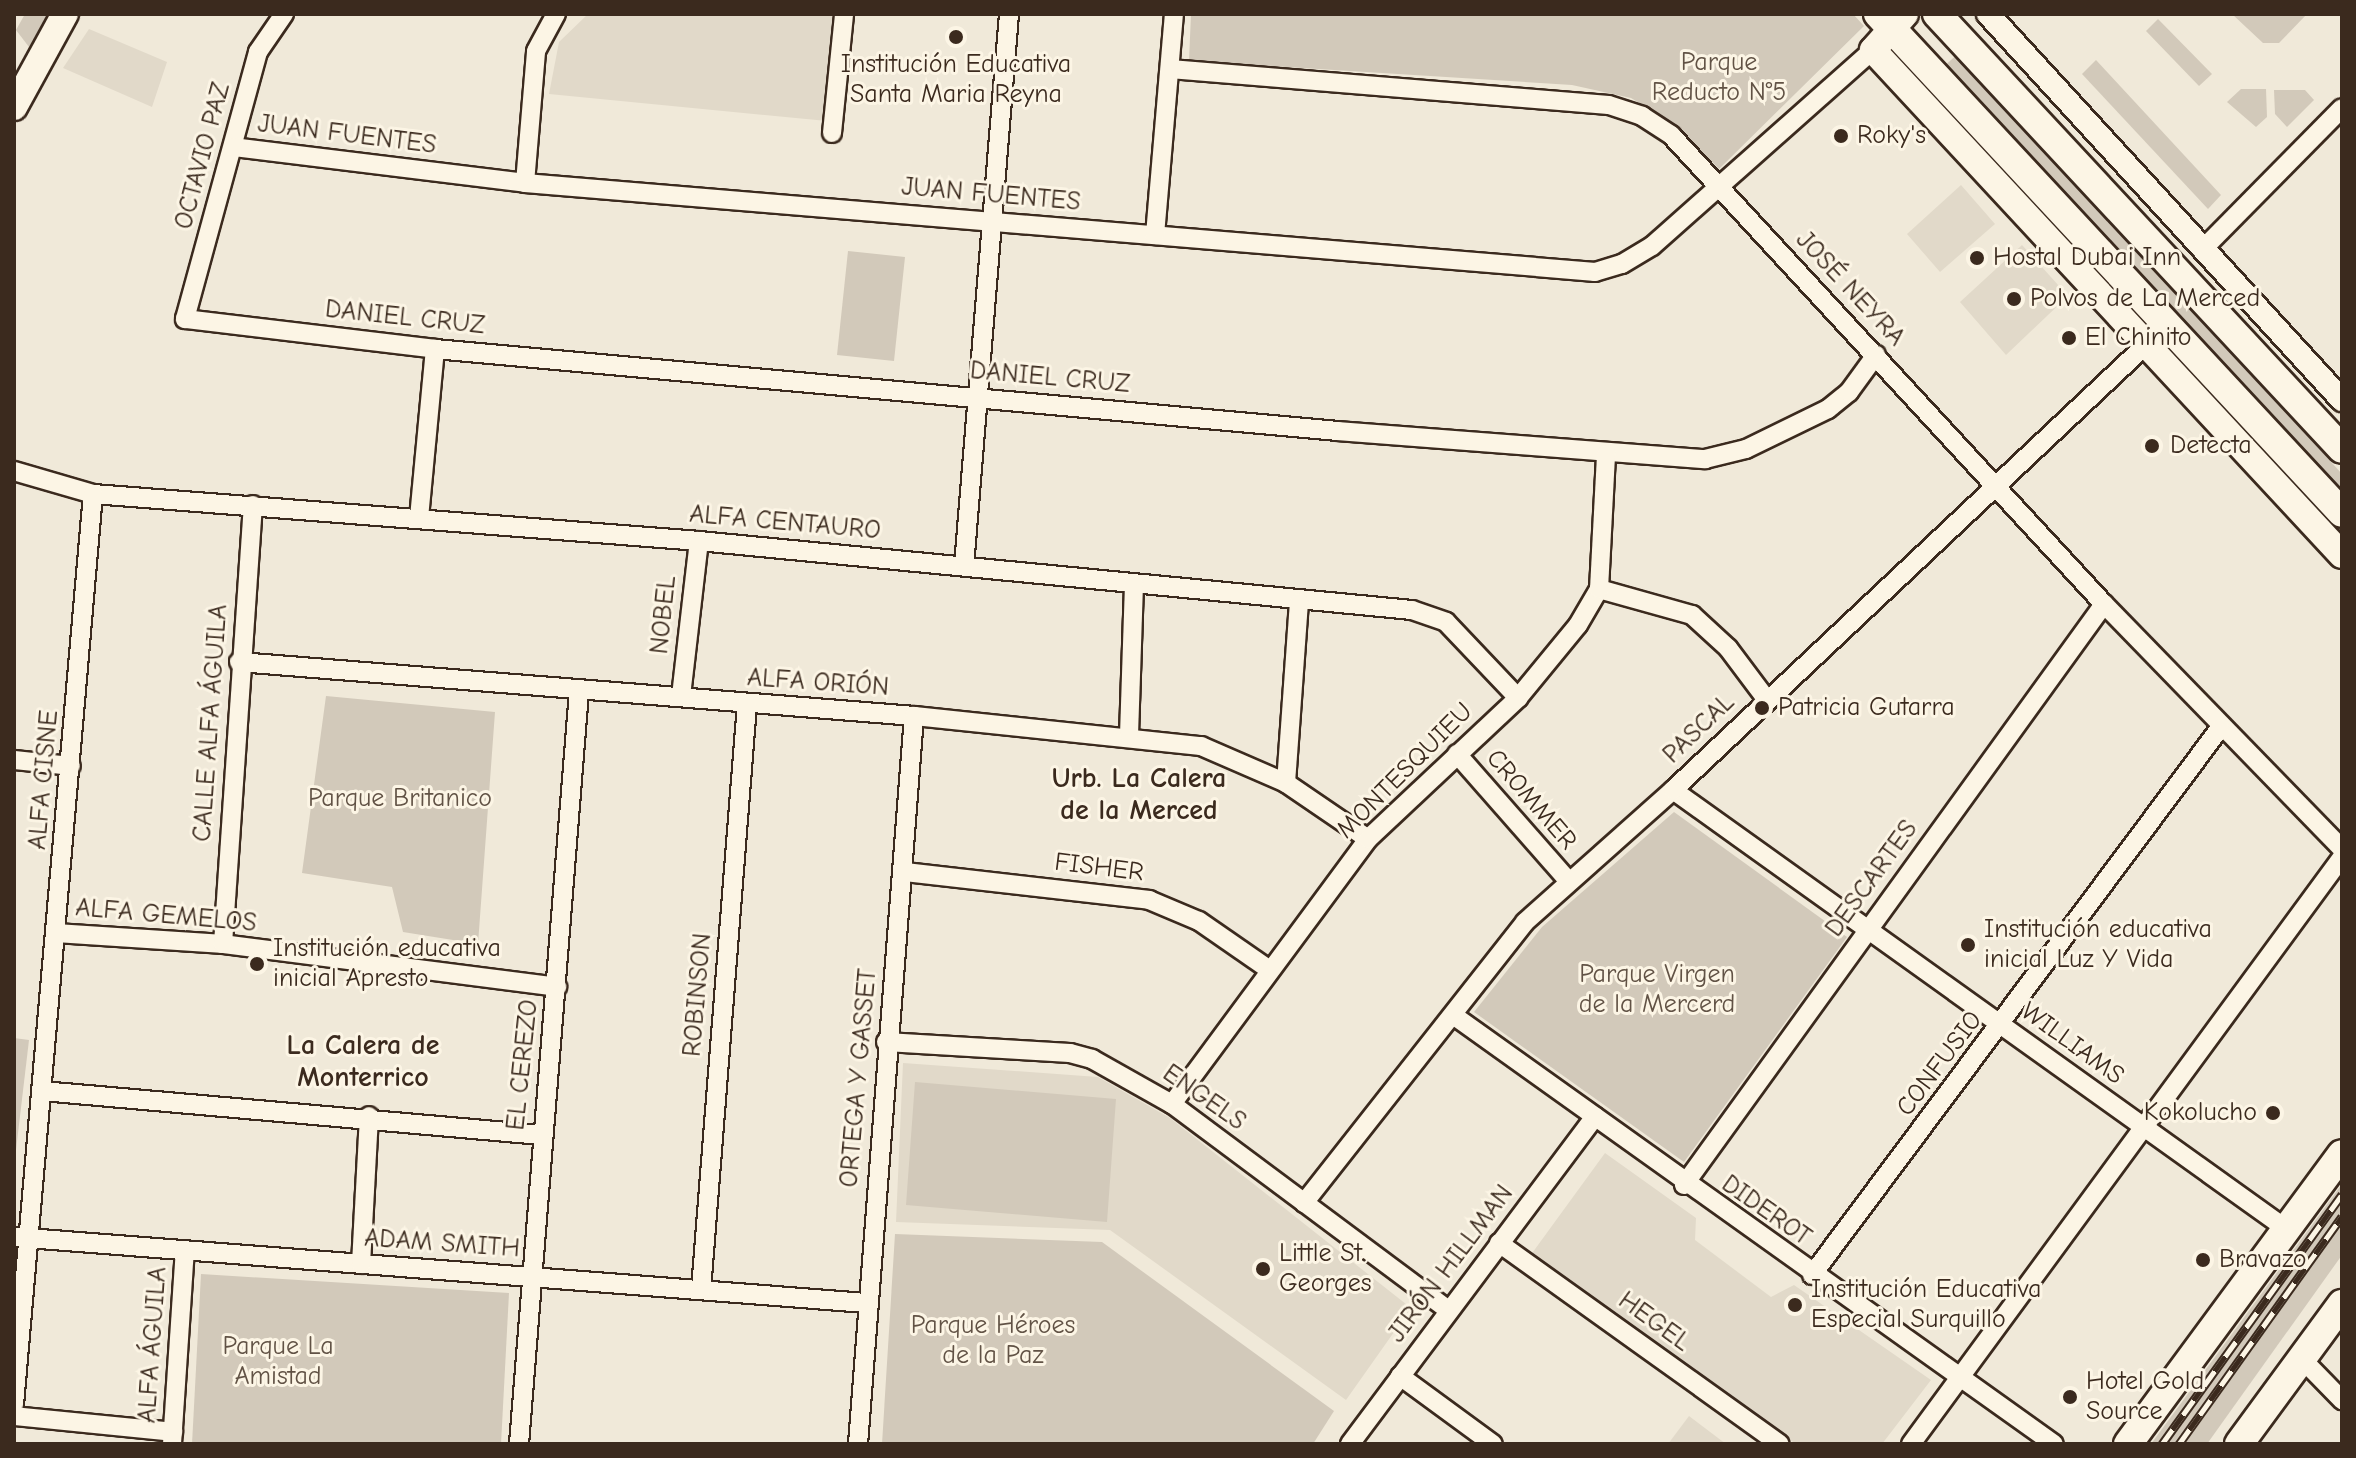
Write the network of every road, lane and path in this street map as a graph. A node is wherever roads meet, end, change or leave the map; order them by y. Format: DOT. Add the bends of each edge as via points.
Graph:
graph roads {
  1 [pos="65,14"];
  2 [pos="284,14"];
  3 [pos="556,14"];
  4 [pos="844,14"];
  5 [pos="1009,14"];
  6 [pos="1174,14"];
  7 [pos="1937,14"];
  8 [pos="1988,14"];
  9 [pos="1892,18"];
  10 [pos="1873,50"];
  11 [pos="23,67"];
  12 [pos="1170,69"];
  13 [pos="14,107"];
  14 [pos="2342,108"];
  15 [pos="832,133"];
  16 [pos="233,147"];
  17 [pos="525,183"];
  18 [pos="1720,189"];
  19 [pos="990,220"];
  20 [pos="1155,235"];
  21 [pos="2202,250"];
  22 [pos="185,319"];
  23 [pos="2157,334"];
  24 [pos="435,349"];
  25 [pos="1876,355"];
  26 [pos="977,398"];
  27 [pos="2342,400"];
  28 [pos="2329,424"];
  29 [pos="2342,449"];
  30 [pos="1606,454"];
  31 [pos="14,471"];
  32 [pos="1998,485"];
  33 [pos="93,494"];
  34 [pos="253,505"];
  35 [pos="2342,513"];
  36 [pos="419,518"];
  37 [pos="699,541"];
  38 [pos="2342,555"];
  39 [pos="964,566"];
  40 [pos="1134,584"];
  41 [pos="1599,589"];
  42 [pos="1299,602"];
  43 [pos="2104,604"];
  44 [pos="239,662"];
  45 [pos="579,691"];
  46 [pos="681,696"];
  47 [pos="1518,698"];
  48 [pos="1767,700"];
  49 [pos="747,704"];
  50 [pos="914,716"];
  51 [pos="2220,728"];
  52 [pos="1129,735"];
  53 [pos="1457,754"];
  54 [pos="14,760"];
  55 [pos="71,766"];
  56 [pos="1286,783"];
  57 [pos="1673,790"];
  58 [pos="1368,839"];
  59 [pos="2342,849"];
  60 [pos="2342,857"];
  61 [pos="905,872"];
  62 [pos="1567,879"];
  63 [pos="1866,932"];
  64 [pos="57,933"];
  65 [pos="223,944"];
  66 [pos="1267,968"];
  67 [pos="557,987"];
  68 [pos="1453,1015"];
  69 [pos="2002,1026"];
  70 [pos="886,1042"];
  71 [pos="42,1091"];
  72 [pos="1172,1104"];
  73 [pos="369,1116"];
  74 [pos="1595,1117"];
  75 [pos="2144,1127"];
  76 [pos="541,1135"];
  77 [pos="2342,1154"];
  78 [pos="1684,1185"];
  79 [pos="1304,1203"];
  80 [pos="2285,1228"];
  81 [pos="21,1238"];
  82 [pos="1499,1243"];
  83 [pos="185,1250"];
  84 [pos="361,1264"];
  85 [pos="1812,1275"];
  86 [pos="531,1277"];
  87 [pos="701,1290"];
  88 [pos="866,1303"];
  89 [pos="2342,1304"];
  90 [pos="1448,1310"];
  91 [pos="2301,1358"];
  92 [pos="1400,1376"];
  93 [pos="1960,1378"];
  94 [pos="2342,1400"];
  95 [pos="14,1404"];
  96 [pos="14,1416"];
  97 [pos="173,1438"];
  98 [pos="519,1444"];
  99 [pos="858,1444"];
  100 [pos="1350,1444"];
  101 [pos="1493,1444"];
  102 [pos="1780,1444"];
  103 [pos="1911,1444"];
  104 [pos="2054,1444"];
  105 [pos="2128,1444"];
  106 [pos="2239,1444"];
  1 -- 11 [label="main road"];
  2 -- 16 [label="street, OCTAVIO PAZ" via="261,44"];
  3 -- 17 [label="street" via="536,51"];
  4 -- 15 [label="street"];
  5 -- 19 [label="street"];
  6 -- 12 [label="street"];
  7 -- 28 [label="main road"];
  8 -- 21 [label="street"];
  9 -- 10 [label="main road"];
  9 -- 23 [label="main road"];
  10 -- 18 [label="street, JUAN FUENTES"];
  10 -- 23 [label="main road"];
  11 -- 13 [label="main road"];
  12 -- 18 [label="street, JOSÉ NEYRA" via="1609,105 1642,116 1671,135"];
  12 -- 20 [label="street"];
  14 -- 21 [label="street"];
  16 -- 17 [label="street, JUAN FUENTES"];
  16 -- 22 [label="street, OCTAVIO PAZ"];
  17 -- 19 [label="street, JUAN FUENTES"];
  18 -- 20 [label="street, JUAN FUENTES" via="1652,246 1595,272"];
  18 -- 25 [label="street, JOSÉ NEYRA"];
  19 -- 20 [label="street, JUAN FUENTES"];
  19 -- 26 [label="street"];
  21 -- 27 [label="street"];
  22 -- 24 [label="street, DANIEL CRUZ"];
  23 -- 32 [label="street, PASCAL"];
  23 -- 35 [label="main road"];
  23 -- 38 [label="main road"];
  24 -- 26 [label="street, DANIEL CRUZ"];
  24 -- 36 [label="street"];
  25 -- 30 [label="street, DANIEL CRUZ" via="1849,392 1828,409 1746,449 1705,459"];
  25 -- 32 [label="street, JOSÉ NEYRA"];
  26 -- 30 [label="street, DANIEL CRUZ"];
  26 -- 39 [label="street"];
  28 -- 29 [label="main road"];
  30 -- 41 [label="street"];
  31 -- 33 [label="street, ALFA CENTAURO"];
  32 -- 43 [label="street, JOSÉ NEYRA"];
  32 -- 48 [label="street, PASCAL"];
  33 -- 34 [label="street, ALFA CENTAURO"];
  33 -- 55 [label="street, ALFA CISNE"];
  34 -- 36 [label="street, ALFA CENTAURO"];
  34 -- 44 [label="street, CALLE ALFA ÁGUILA"];
  36 -- 37 [label="street, ALFA CENTAURO"];
  37 -- 39 [label="street, ALFA CENTAURO"];
  37 -- 46 [label="street, NOBEL"];
  39 -- 40 [label="street, ALFA CENTAURO"];
  40 -- 42 [label="street, ALFA CENTAURO"];
  40 -- 52 [label="street"];
  41 -- 47 [label="street, MONTESQUIEU" via="1550,664"];
  41 -- 48 [label="street" via="1692,615 1728,648"];
  42 -- 47 [label="street, ALFA CENTAURO" via="1397,608 1437,617"];
  42 -- 56 [label="street"];
  43 -- 51 [label="street, JOSÉ NEYRA"];
  43 -- 63 [label="street, DESCARTES"];
  44 -- 45 [label="street, ALFA ORIÓN"];
  44 -- 65 [label="street, CALLE ALFA ÁGUILA"];
  45 -- 46 [label="street, ALFA ORIÓN"];
  45 -- 67 [label="street, EL CEREZO"];
  46 -- 49 [label="street, ALFA ORIÓN"];
  47 -- 53 [label="street, MONTESQUIEU"];
  48 -- 57 [label="street, PASCAL"];
  49 -- 50 [label="street, ALFA ORIÓN"];
  49 -- 87 [label="street, ROBINSON"];
  50 -- 52 [label="street, ALFA ORIÓN"];
  50 -- 61 [label="street, ORTEGA Y GASSET"];
  51 -- 59 [label="street, JOSÉ NEYRA"];
  51 -- 69 [label="street, CONFUSIO"];
  52 -- 56 [label="street, ALFA ORIÓN" via="1201,746"];
  53 -- 58 [label="street, MONTESQUIEU"];
  53 -- 62 [label="street, CROMMER"];
  54 -- 55 [label="street"];
  55 -- 64 [label="street, ALFA CISNE"];
  56 -- 58 [label="street, ALFA ORIÓN"];
  57 -- 62 [label="street, PASCAL"];
  57 -- 63 [label="street, WILLIAMS"];
  58 -- 66 [label="street, MONTESQUIEU"];
  60 -- 75 [label="street"];
  61 -- 66 [label="street, FISHER" via="1149,900 1199,921"];
  61 -- 70 [label="street, ORTEGA Y GASSET"];
  62 -- 68 [label="street, PASCAL" via="1525,922"];
  63 -- 69 [label="street, WILLIAMS"];
  63 -- 78 [label="street, DESCARTES"];
  64 -- 65 [label="street, ALFA GEMELOS"];
  64 -- 71 [label="street, ALFA CISNE"];
  65 -- 67 [label="street, ALFA GEMELOS"];
  66 -- 72 [label="street, MONTESQUIEU"];
  67 -- 76 [label="street, EL CEREZO"];
  68 -- 74 [label="street, DIDEROT"];
  68 -- 79 [label="street, PASCAL"];
  69 -- 75 [label="street, WILLIAMS"];
  69 -- 85 [label="street, CONFUSIO"];
  70 -- 72 [label="street, ENGELS" via="1070,1053 1102,1063"];
  70 -- 88 [label="street, ORTEGA Y GASSET"];
  71 -- 73 [label="street"];
  71 -- 81 [label="street, ALFA CISNE"];
  72 -- 79 [label="street, ENGELS"];
  73 -- 76 [label="street"];
  73 -- 84 [label="street"];
  74 -- 78 [label="street, DIDEROT"];
  74 -- 82 [label="street, JIRÓN HILLMAN"];
  75 -- 80 [label="street, WILLIAMS"];
  75 -- 93 [label="street"];
  76 -- 86 [label="street, EL CEREZO"];
  77 -- 80 [label="main road"];
  78 -- 85 [label="street, DIDEROT"];
  79 -- 90 [label="street, ENGELS"];
  80 -- 105 [label="main road"];
  81 -- 83 [label="street, ADAM SMITH"];
  81 -- 95 [label="street, ALFA CISNE"];
  82 -- 90 [label="street, JIRÓN HILLMAN"];
  82 -- 102 [label="street, HEGEL"];
  83 -- 84 [label="street, ADAM SMITH"];
  83 -- 97 [label="street, ALFA ÁGUILA"];
  84 -- 86 [label="street, ADAM SMITH"];
  85 -- 93 [label="street, DIDEROT"];
  86 -- 87 [label="street, ADAM SMITH"];
  86 -- 98 [label="street, EL CEREZO"];
  87 -- 88 [label="street, ADAM SMITH"];
  88 -- 99 [label="street, ORTEGA Y GASSET"];
  89 -- 91 [label="main road"];
  90 -- 92 [label="street, JIRÓN HILLMAN"];
  91 -- 94 [label="street"];
  91 -- 106 [label="main road"];
  92 -- 100 [label="street, JIRÓN HILLMAN"];
  92 -- 101 [label="street"];
  93 -- 103 [label="street"];
  93 -- 104 [label="street, DIDEROT"];
  96 -- 97 [label="street"];
}
